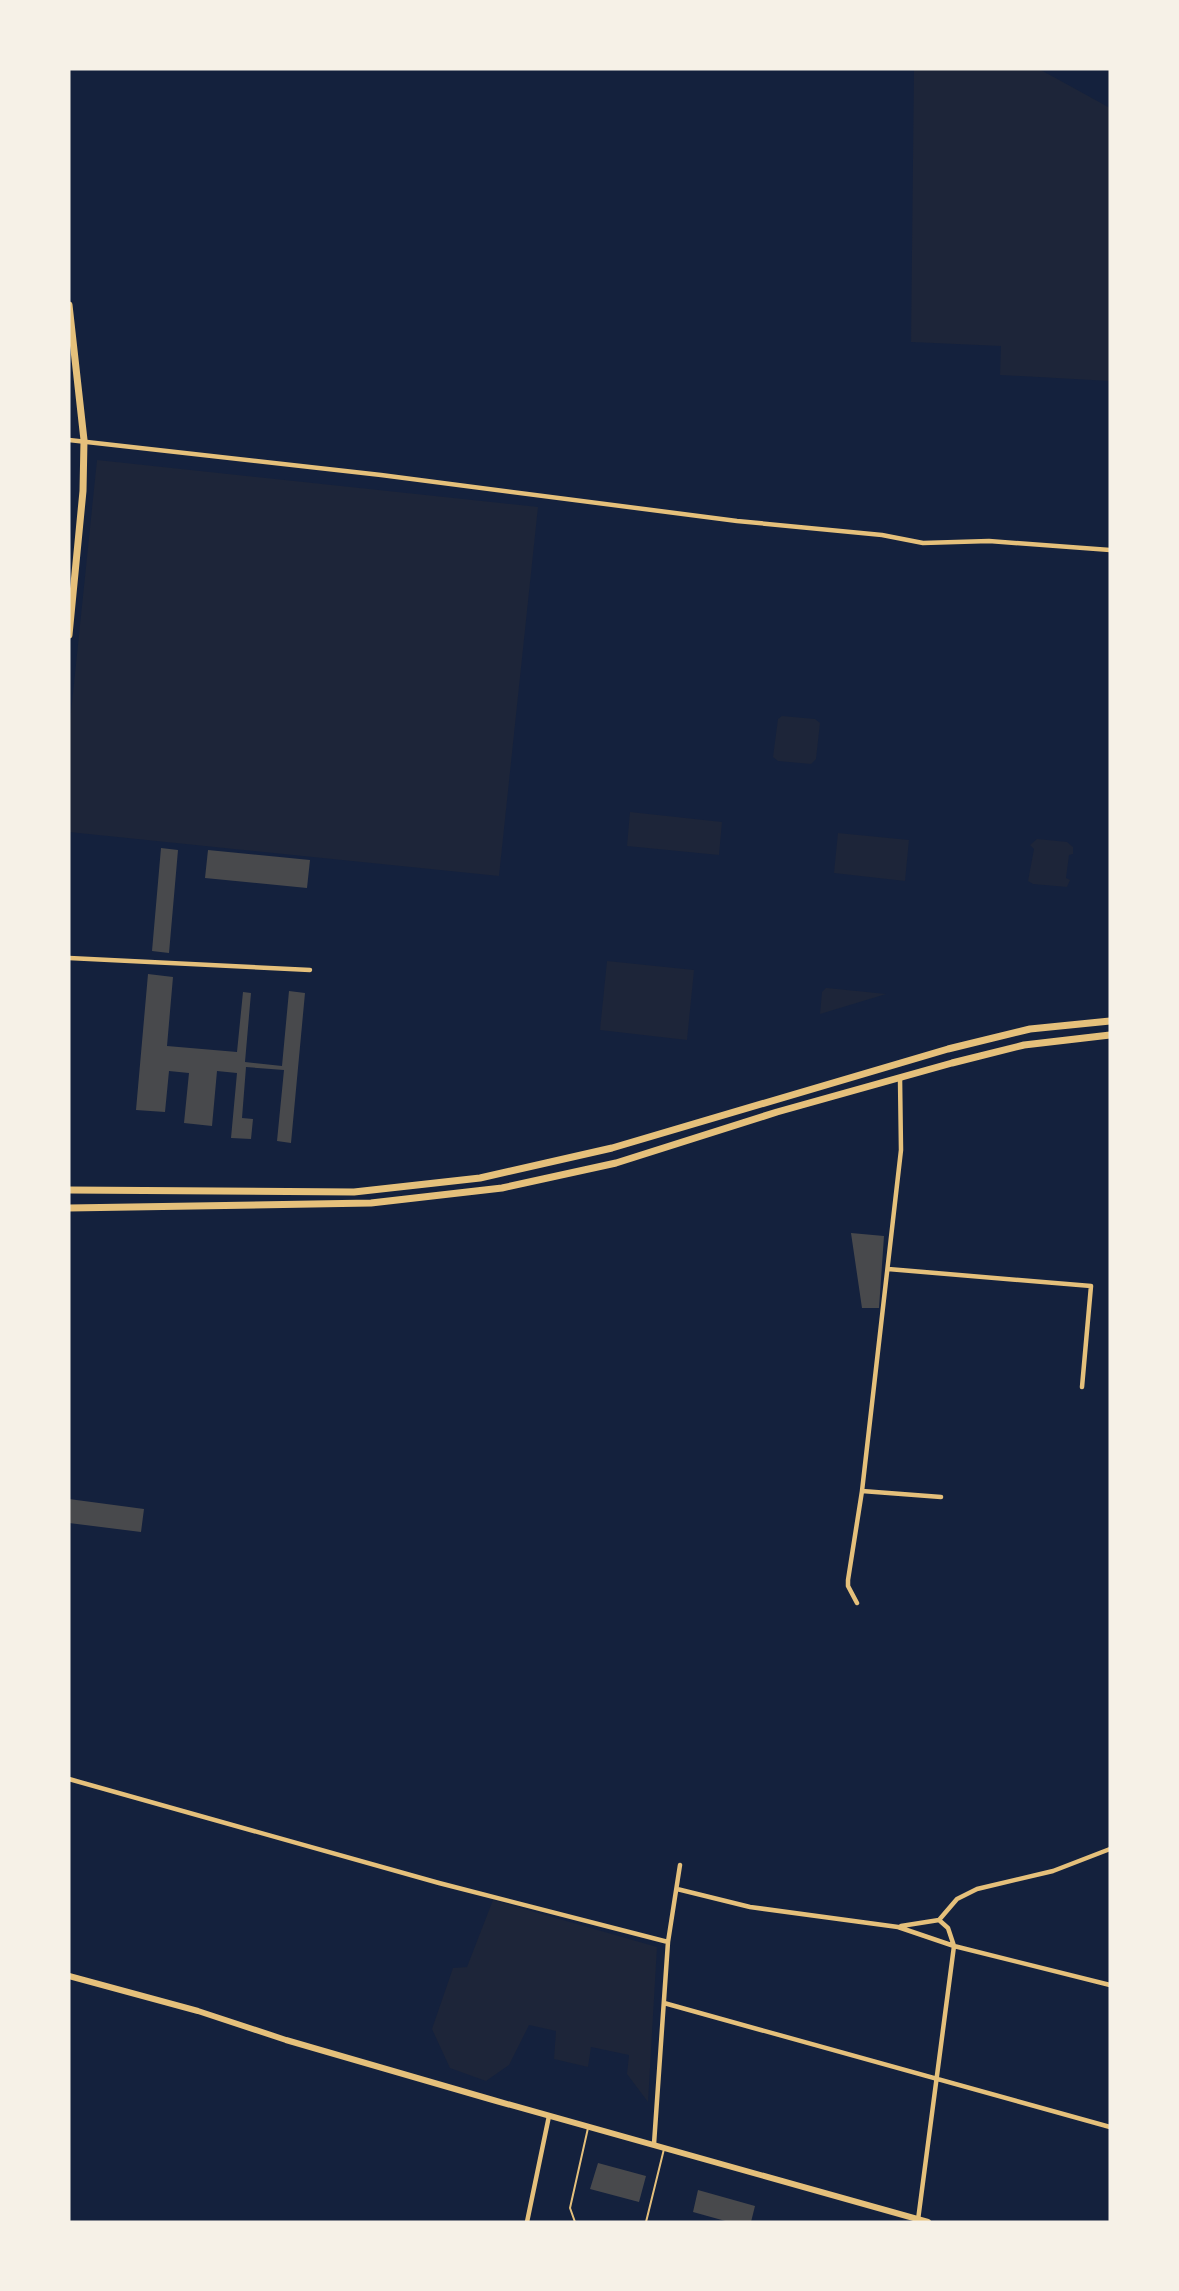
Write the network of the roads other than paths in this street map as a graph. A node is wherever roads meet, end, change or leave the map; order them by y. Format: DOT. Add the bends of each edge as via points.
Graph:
graph roads {
  1 [pos="69,305"];
  2 [pos="69,440"];
  3 [pos="84,440"];
  4 [pos="1110,550"];
  5 [pos="69,635"];
  6 [pos="69,958"];
  7 [pos="310,970"];
  8 [pos="1110,1020"];
  9 [pos="1110,1035"];
  10 [pos="900,1078"];
  11 [pos="612,1148"];
  12 [pos="616,1163"];
  13 [pos="69,1190"];
  14 [pos="69,1208"];
  15 [pos="888,1269"];
  16 [pos="1082,1387"];
  17 [pos="862,1491"];
  18 [pos="941,1497"];
  19 [pos="857,1603"];
  20 [pos="69,1779"];
  21 [pos="1110,1849"];
  22 [pos="680,1865"];
  23 [pos="677,1889"];
  24 [pos="939,1920"];
  25 [pos="898,1927"];
  26 [pos="668,1942"];
  27 [pos="954,1946"];
  28 [pos="69,1976"];
  29 [pos="1110,1985"];
  30 [pos="664,2002"];
  31 [pos="936,2080"];
  32 [pos="549,2116"];
  33 [pos="588,2125"];
  34 [pos="1110,2127"];
  35 [pos="654,2144"];
  36 [pos="665,2148"];
  37 [pos="918,2220"];
  38 [pos="527,2222"];
  39 [pos="575,2222"];
  40 [pos="646,2222"];
  41 [pos="928,2222"];
  1 -- 3 [label="main road"];
  2 -- 3 [label="street"];
  3 -- 4 [label="street" via="923,543 989,541"];
  3 -- 5 [label="main road"];
  6 -- 7 [label="street"];
  8 -- 11 [label="main road" via="1030,1029 948,1049"];
  9 -- 10 [label="main road" via="1024,1045"];
  10 -- 12 [label="main road"];
  10 -- 15 [label="street" via="901,1150"];
  11 -- 12 [label="street"];
  11 -- 13 [label="main road" via="480,1178 364,1191"];
  12 -- 14 [label="main road" via="502,1188 371,1203"];
  15 -- 16 [label="street" via="1091,1286"];
  15 -- 17 [label="street"];
  17 -- 18 [label="street"];
  17 -- 19 [label="street" via="848,1580"];
  20 -- 26 [label="street" via="449,1886"];
  21 -- 24 [label="street" via="1053,1871 977,1889 957,1899"];
  22 -- 23 [label="street"];
  23 -- 25 [label="street" via="750,1906"];
  23 -- 26 [label="street"];
  24 -- 25 [label="street"];
  24 -- 27 [label="street" via="948,1928"];
  25 -- 27 [label="street"];
  26 -- 30 [label="street"];
  27 -- 29 [label="street"];
  27 -- 31 [label="street"];
  28 -- 32 [label="street"];
  30 -- 31 [label="street"];
  30 -- 35 [label="street"];
  31 -- 34 [label="street"];
  31 -- 37 [label="street"];
  32 -- 33 [label="street"];
  32 -- 38 [label="street"];
  33 -- 35 [label="street"];
  33 -- 39 [label="lane" via="570,2208"];
  35 -- 36 [label="street"];
  36 -- 37 [label="street"];
  36 -- 40 [label="lane"];
  37 -- 41 [label="street"];
}
